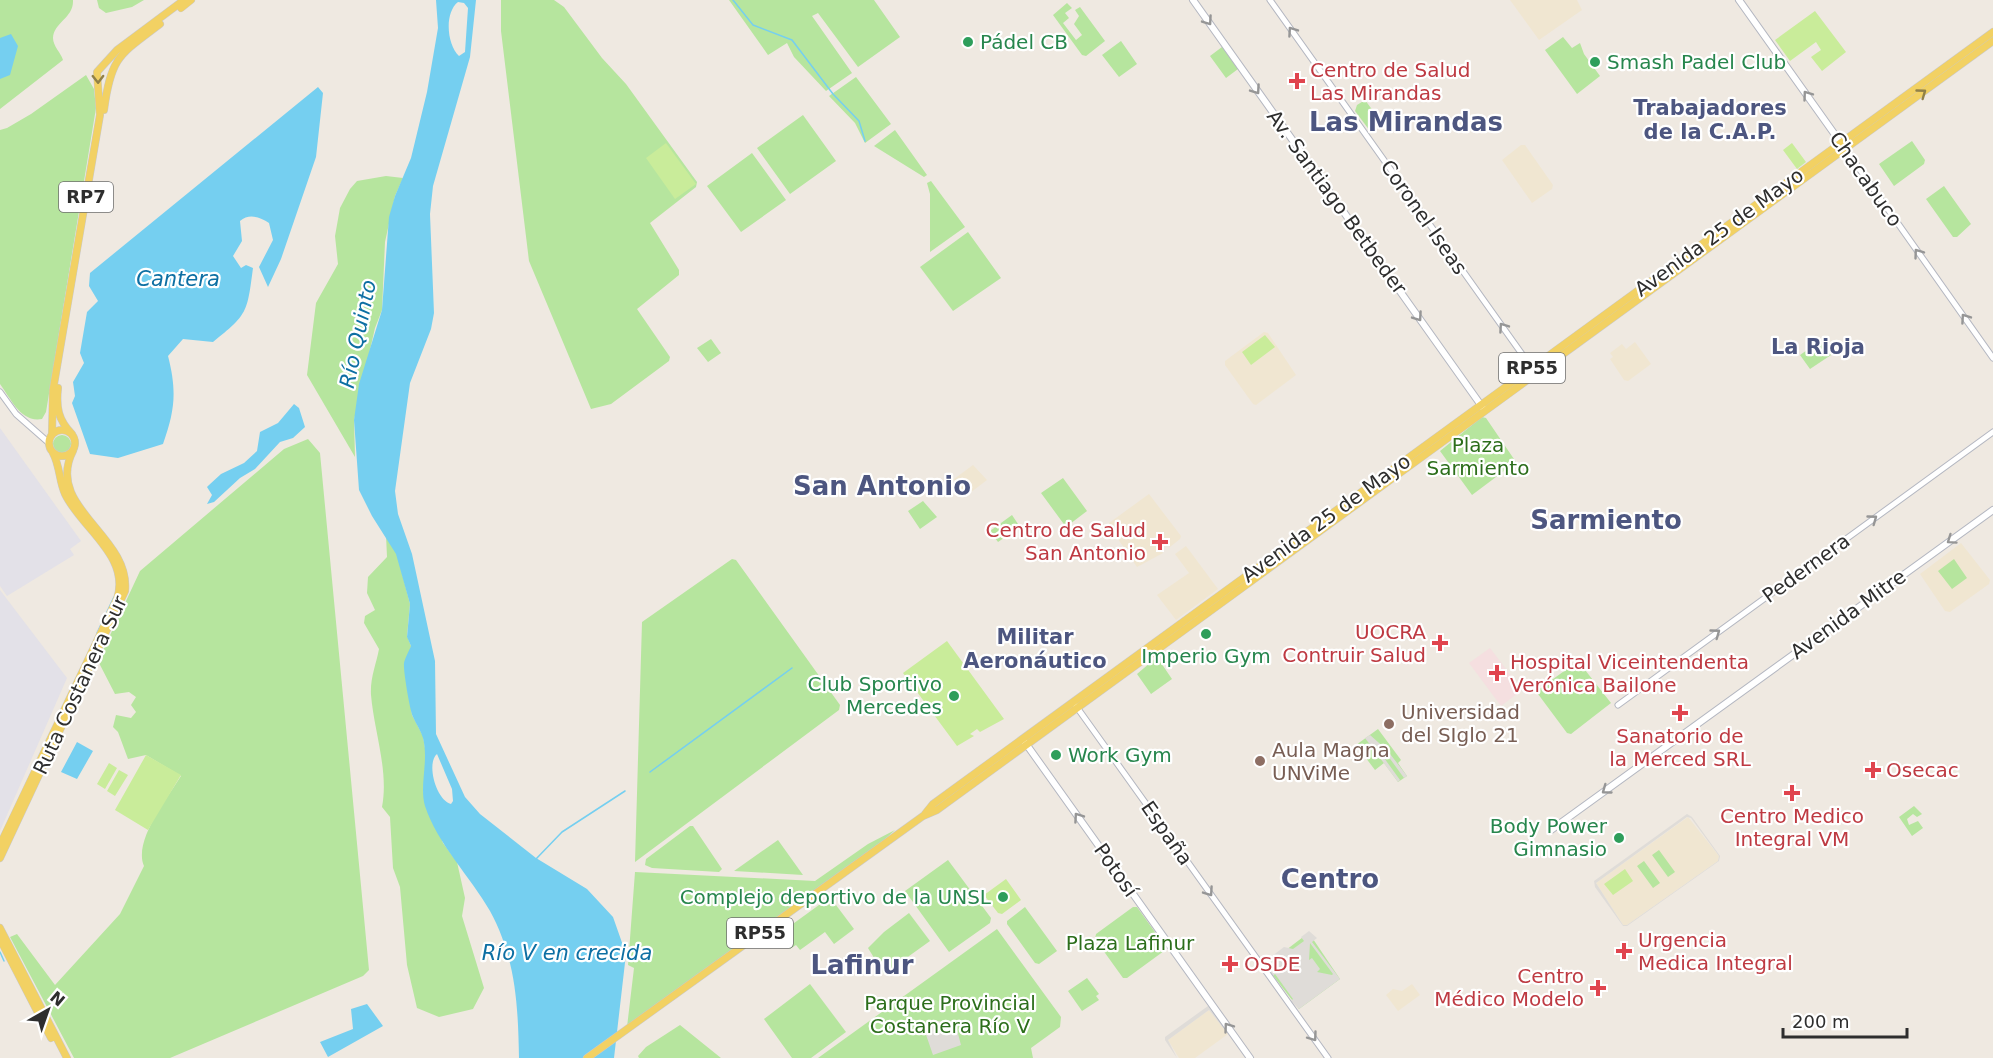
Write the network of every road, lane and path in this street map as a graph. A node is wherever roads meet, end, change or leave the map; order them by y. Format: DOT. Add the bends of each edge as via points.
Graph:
graph roads {
  1 [pos="184,0"];
  2 [pos="192,0"];
  3 [pos="1193,0"];
  4 [pos="1270,0"];
  5 [pos="1739,0"];
  6 [pos="1993,32"];
  7 [pos="1993,41"];
  8 [pos="1894,109"];
  9 [pos="1841,142"];
  10 [pos="1846,150"];
  11 [pos="1993,358"];
  12 [pos="1532,368"];
  13 [pos="1537,374"];
  14 [pos="0,392"];
  15 [pos="1483,408"];
  16 [pos="1993,432"];
  17 [pos="72,434"];
  18 [pos="51,438"];
  19 [pos="73,451"];
  20 [pos="54,453"];
  21 [pos="1993,510"];
  22 [pos="1076,705"];
  23 [pos="1618,705"];
  24 [pos="1025,742"];
  25 [pos="1551,830"];
  26 [pos="0,845"];
  27 [pos="0,858"];
  28 [pos="0,928"];
  29 [pos="0,939"];
  30 [pos="62,1058"];
  31 [pos="67,1058"];
  32 [pos="587,1058"];
  33 [pos="1250,1058"];
  34 [pos="1328,1058"];
  1 -- 18 [label="main road, Ruta Costanera Sur / RP7, one-way" via="117,50 96,72 99,123 53,390"];
  2 -- 17 [label="main road, Ruta Costanera Sur / RP7" via="122,55 108,81 57,393 59,417"];
  3 -- 15 [label="main road, Av. Santiago Betbeder, one-way"];
  12 -- 4 [label="street, Coronel Iseas, one-way"];
  9 -- 5 [label="main road, Chacabuco, one-way"];
  6 -- 8 [label="main road, Avenida 25 de Mayo / RP55"];
  8 -- 7 [label="main road, Avenida 25 de Mayo / RP55, one-way"];
  8 -- 9 [label="main road, Avenida 25 de Mayo / RP55"];
  8 -- 10 [label="main road, Avenida 25 de Mayo / RP55"];
  9 -- 10 [label="main road, Chacabuco"];
  9 -- 12 [label="main road, Avenida 25 de Mayo / RP55"];
  11 -- 10 [label="street, Chacabuco, one-way"];
  10 -- 13 [label="main road, Avenida 25 de Mayo / RP55"];
  12 -- 13 [label="street, Coronel Iseas"];
  12 -- 15 [label="main road, Avenida 25 de Mayo / RP55"];
  13 -- 15 [label="main road, Avenida 25 de Mayo / RP55"];
  14 -- 18 [label="street" via="23,420"];
  15 -- 22 [label="main road, Avenida 25 de Mayo / RP55"];
  23 -- 16 [label="street, Pedernera, one-way"];
  17 -- 18 [label="main road" via="60,430"];
  17 -- 19 [label="main road, Ruta Costanera Sur / RP7" via="76,442"];
  18 -- 20 [label="main road, Ruta Costanera Sur / RP7"];
  19 -- 20 [label="main road" via="62,457"];
  19 -- 27 [label="main road, Ruta Costanera Sur / RP7" via="66,484 119,559 125,574 125,591"];
  20 -- 26 [label="main road, Ruta Costanera Sur / RP7" via="64,493 113,560 120,587"];
  21 -- 25 [label="main road, Avenida Mitre, one-way"];
  22 -- 24 [label="main road, Avenida 25 de Mayo / RP55"];
  22 -- 34 [label="street, España, one-way"];
  24 -- 32 [label="main road, Avenida 25 de Mayo / RP55" via="937,810 923,816"];
  33 -- 24 [label="main road, Potosí, one-way"];
  28 -- 31 [label="main road"];
  29 -- 30 [label="main road"];
}
